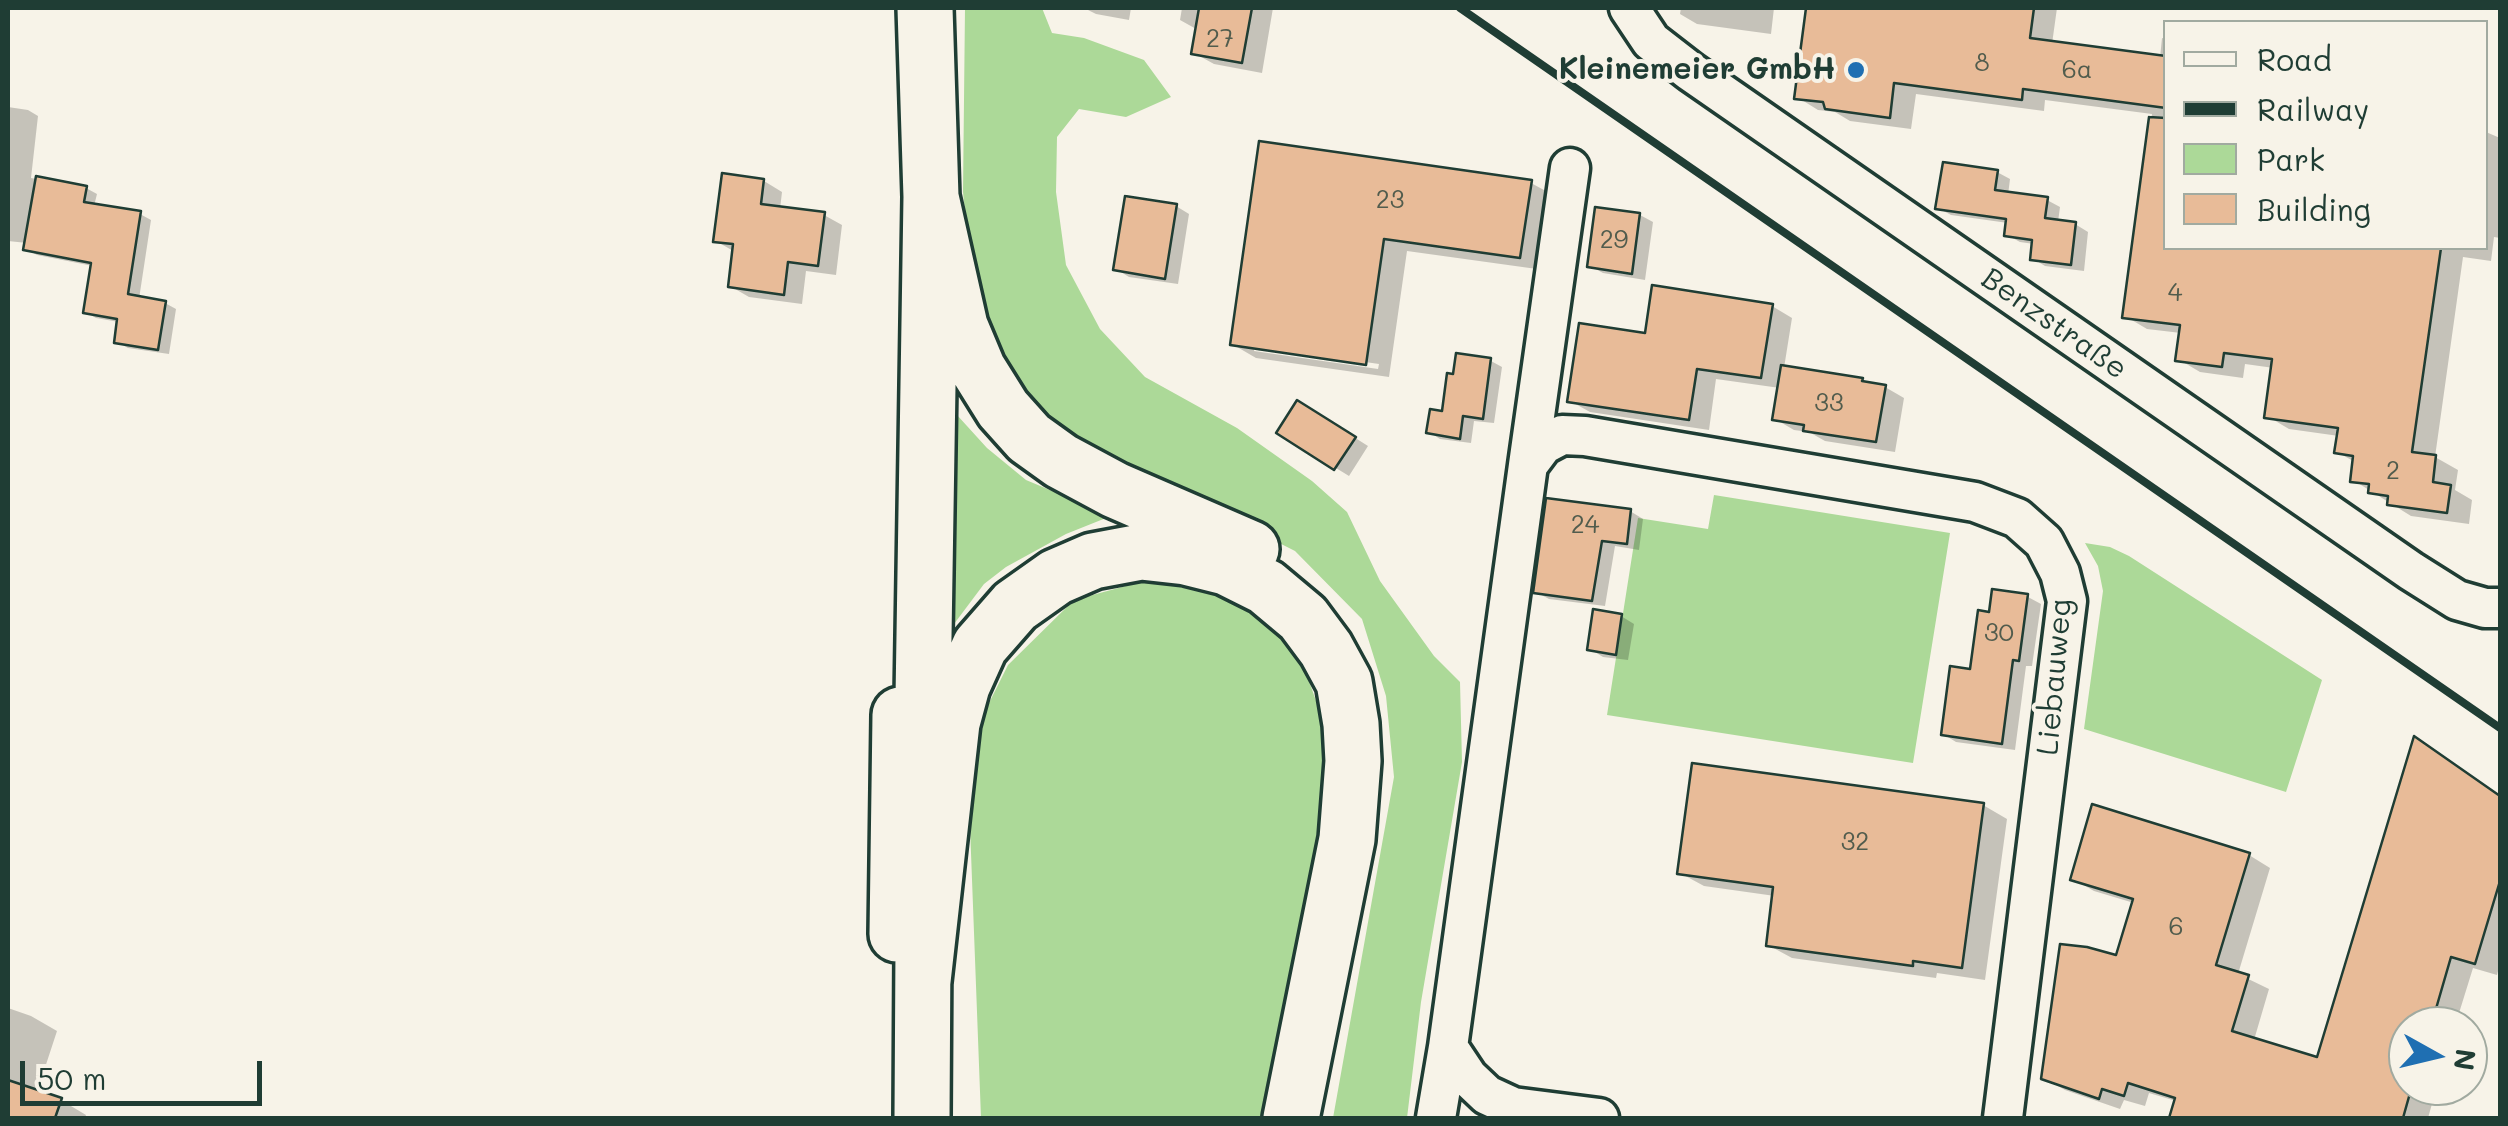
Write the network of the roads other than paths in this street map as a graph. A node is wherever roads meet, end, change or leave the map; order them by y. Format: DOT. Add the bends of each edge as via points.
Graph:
graph roads {
  1 [pos="911,8"];
  2 [pos="926,8"];
  3 [pos="1629,8"];
  4 [pos="1570,168"];
  5 [pos="931,198"];
  6 [pos="1528,465"];
  7 [pos="2500,608"];
  8 [pos="923,981"];
  9 [pos="1448,1047"];
  10 [pos="896,1118"];
  11 [pos="922,1118"];
  12 [pos="1291,1118"];
  13 [pos="1320,1118"];
  14 [pos="1436,1118"];
  15 [pos="1599,1118"];
  16 [pos="2003,1118"];
  1 -- 10 [label="highway"];
  2 -- 5 [label="highway"];
  3 -- 7 [label="street, Benzstraße" via="1651,42 1691,72 2411,571 2457,600"];
  4 -- 6 [label="street"];
  5 -- 8 [label="highway"];
  5 -- 13 [label="highway" via="960,326 978,370 1029,438 1115,490 1246,546 1312,596 1352,646 1375,717 1378,799"];
  6 -- 9 [label="street"];
  6 -- 16 [label="street, Liebauweg" via="1562,435 1585,436 1974,502 2017,518 2044,542 2068,601"];
  8 -- 11 [label="highway"];
  8 -- 12 [label="highway" via="952,723 980,646 1015,606 1093,561 1141,552 1226,567 1266,587 1303,618 1344,682 1351,724 1347,839"];
  9 -- 14 [label="street"];
  9 -- 15 [label="street" via="1488,1095 1513,1107"];
}
